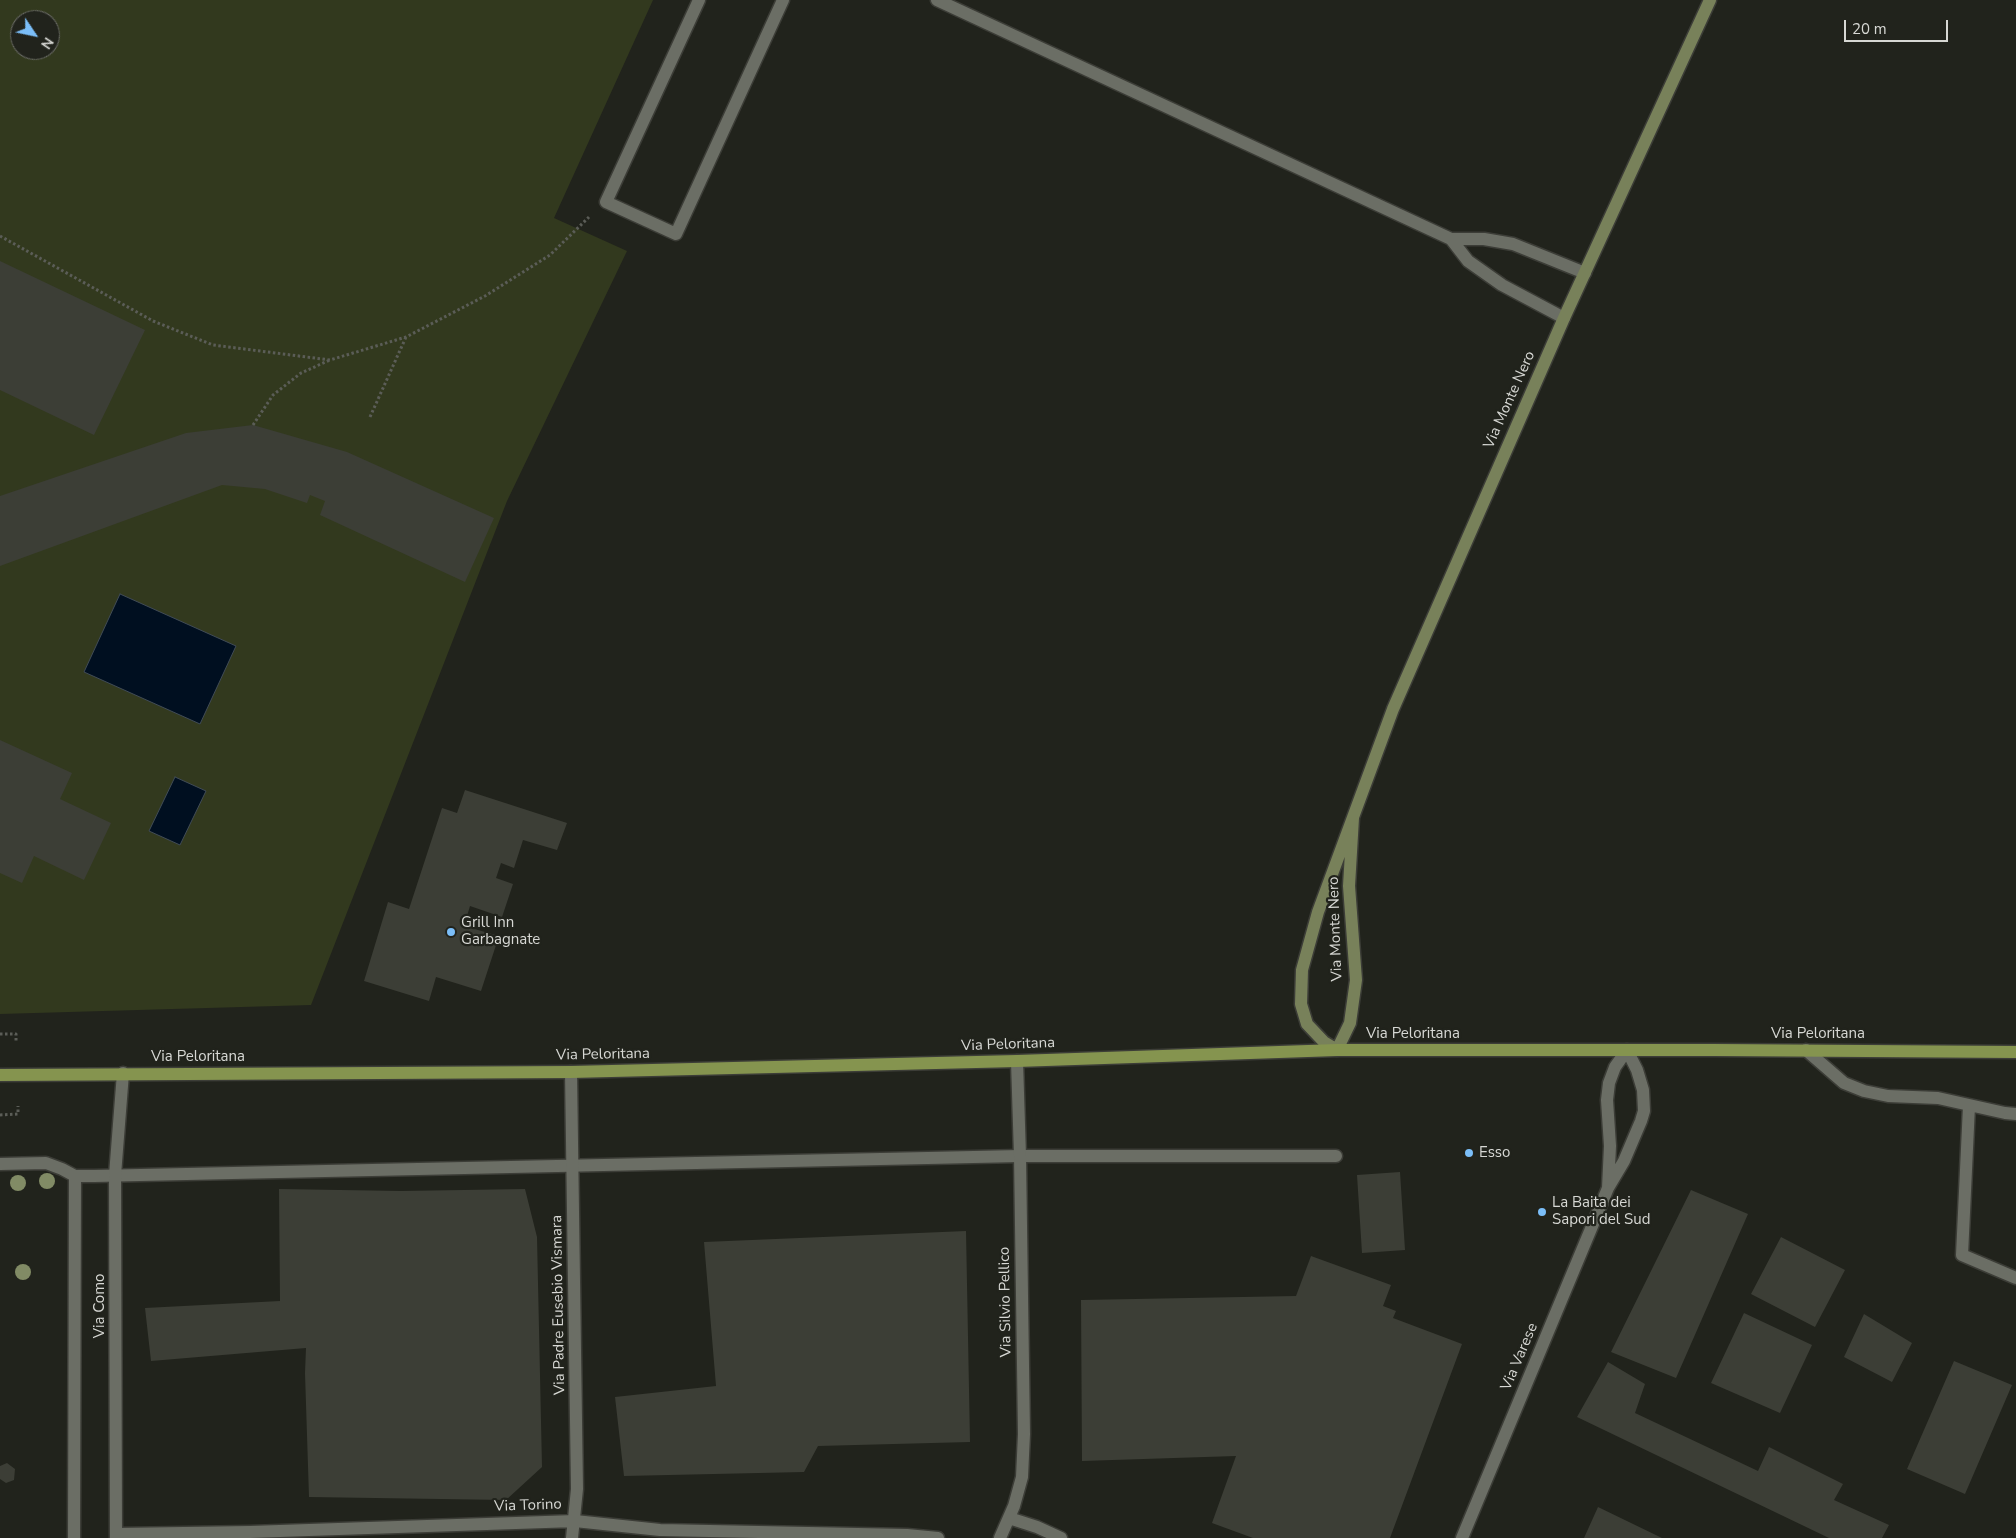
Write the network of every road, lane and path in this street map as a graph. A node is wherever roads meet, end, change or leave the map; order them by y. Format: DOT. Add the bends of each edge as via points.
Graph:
graph roads {
  1 [pos="699,0"];
  2 [pos="783,0"];
  3 [pos="936,0"];
  4 [pos="1710,0"];
  5 [pos="606,202"];
  6 [pos="0,236"];
  7 [pos="1451,239"];
  8 [pos="1585,273"];
  9 [pos="1564,318"];
  10 [pos="406,337"];
  11 [pos="330,360"];
  12 [pos="370,417"];
  13 [pos="253,426"];
  14 [pos="1353,818"];
  15 [pos="0,1034"];
  16 [pos="16,1043"];
  17 [pos="1337,1050"];
  18 [pos="1628,1050"];
  19 [pos="1806,1050"];
  20 [pos="2016,1052"];
  21 [pos="1017,1061"];
  22 [pos="571,1072"];
  23 [pos="123,1073"];
  24 [pos="0,1075"];
  25 [pos="18,1106"];
  26 [pos="1969,1106"];
  27 [pos="0,1114"];
  28 [pos="2016,1114"];
  29 [pos="1020,1156"];
  30 [pos="1336,1156"];
  31 [pos="0,1164"];
  32 [pos="574,1167"];
  33 [pos="115,1175"];
  34 [pos="75,1176"];
  35 [pos="1608,1188"];
  36 [pos="2016,1278"];
  37 [pos="1009,1518"];
  38 [pos="575,1521"];
  39 [pos="249,1535"];
  40 [pos="117,1536"];
  41 [pos="74,1538"];
  42 [pos="572,1538"];
  43 [pos="938,1538"];
  44 [pos="1000,1538"];
  45 [pos="1061,1538"];
  46 [pos="1462,1538"];
  1 -- 5 [label="street"];
  2 -- 5 [label="street" via="676,234"];
  3 -- 7 [label="street"];
  4 -- 8 [label="street, Via Monte Nero"];
  5 -- 10 [label="path" via="550,255 485,296"];
  6 -- 11 [label="path" via="153,321 213,345"];
  7 -- 8 [label="street" via="1484,239 1513,244"];
  7 -- 9 [label="street" via="1468,261 1502,285"];
  8 -- 9 [label="street, Via Monte Nero"];
  9 -- 14 [label="street, Via Monte Nero" via="1393,709"];
  10 -- 11 [label="path"];
  10 -- 12 [label="path"];
  11 -- 13 [label="path" via="301,373 273,395"];
  14 -- 17 [label="street, Via Monte Nero" via="1349,886 1356,980 1350,1023"];
  14 -- 17 [label="street, Via Monte Nero" via="1318,912 1302,970 1300,1004 1307,1024"];
  15 -- 16 [label="path" via="16,1034"];
  17 -- 18 [label="main road, Via Peloritana"];
  17 -- 21 [label="main road, Via Peloritana"];
  18 -- 19 [label="main road, Via Peloritana"];
  18 -- 35 [label="street" via="1615,1067 1609,1083"];
  18 -- 35 [label="street" via="1643,1090 1644,1111 1624,1161"];
  19 -- 20 [label="main road, Via Peloritana"];
  19 -- 26 [label="street" via="1844,1083 1864,1091 1888,1096 1938,1098"];
  21 -- 22 [label="main road, Via Peloritana"];
  21 -- 29 [label="street, Via Silvio Pellico"];
  22 -- 23 [label="main road, Via Peloritana"];
  22 -- 32 [label="street, Via Padre Eusebio Vismara"];
  23 -- 24 [label="main road, Via Peloritana"];
  23 -- 33 [label="street, Via Como"];
  25 -- 27 [label="path" via="18,1114"];
  26 -- 28 [label="street"];
  26 -- 36 [label="street" via="1962,1255"];
  29 -- 30 [label="street"];
  29 -- 32 [label="street"];
  29 -- 37 [label="street, Via Silvio Pellico" via="1024,1434 1022,1477"];
  31 -- 34 [label="street" via="46,1163"];
  32 -- 33 [label="street"];
  32 -- 38 [label="street, Via Padre Eusebio Vismara"];
  33 -- 34 [label="street"];
  33 -- 40 [label="street, Via Como"];
  34 -- 41 [label="street"];
  35 -- 46 [label="street, Via Varese"];
  37 -- 44 [label="street, Via Silvio Pellico"];
  37 -- 45 [label="street"];
  38 -- 39 [label="street, Via Torino"];
  38 -- 42 [label="street, Via Padre Eusebio Vismara"];
  38 -- 43 [label="street, Via Torino" via="660,1530"];
  39 -- 40 [label="street, Via Torino"];
}
